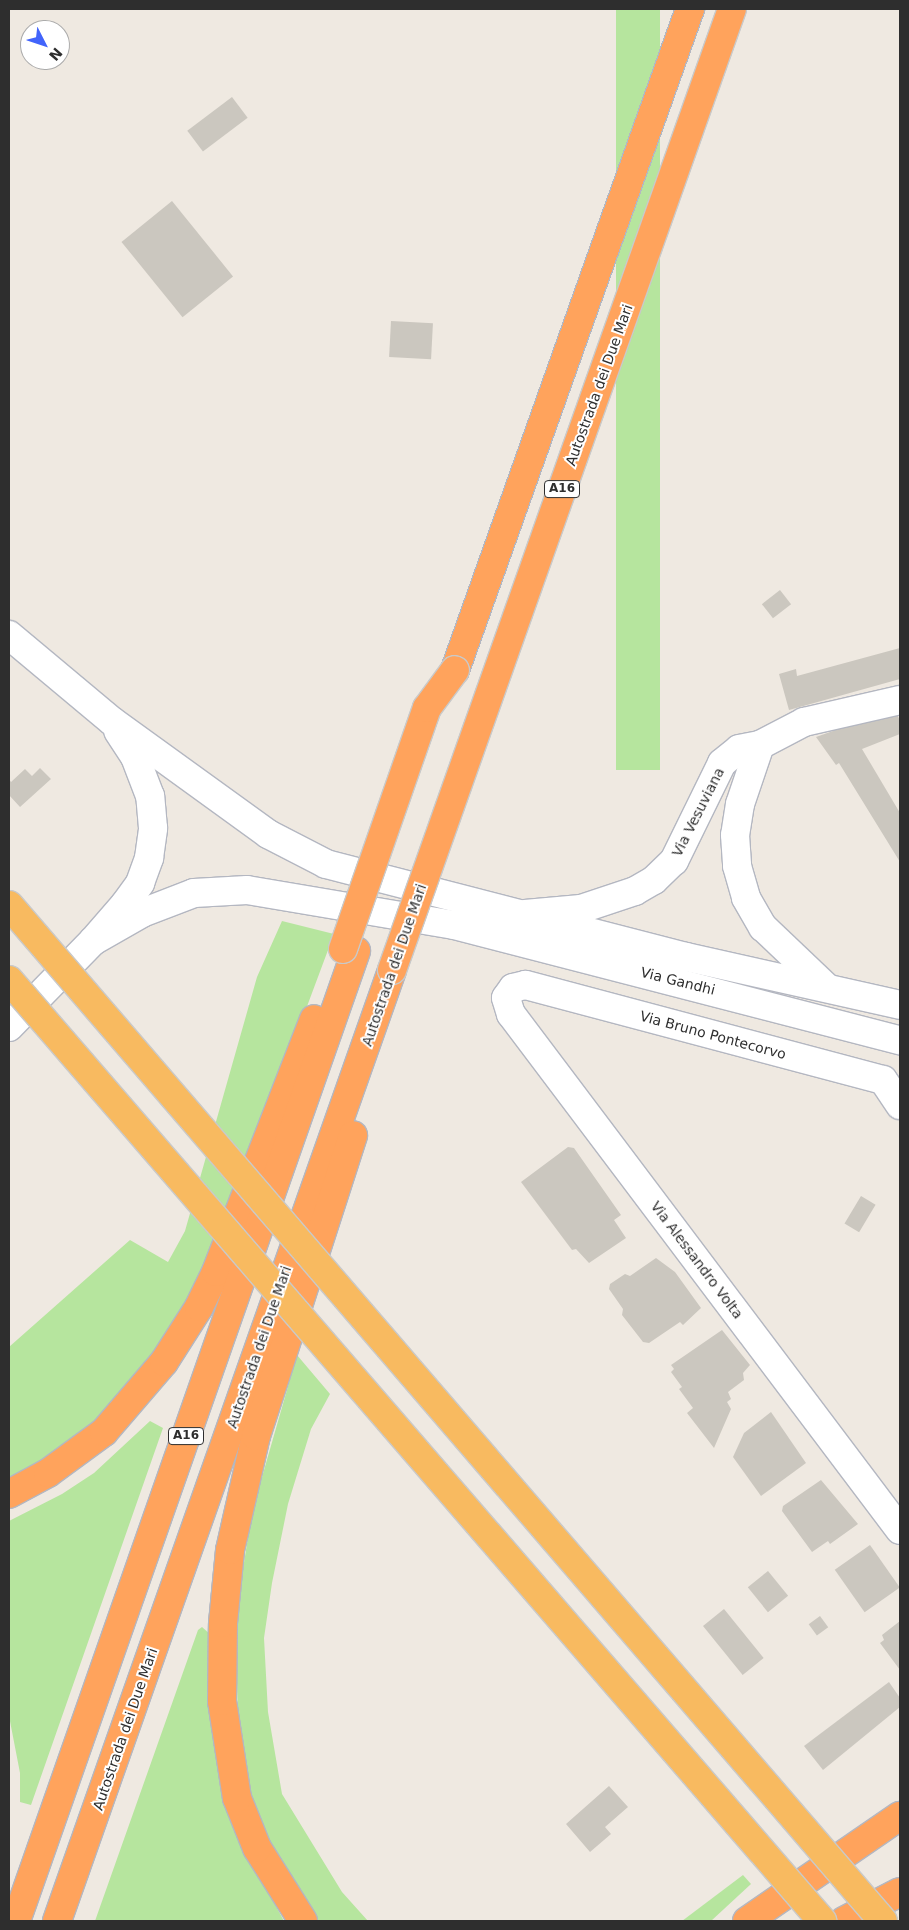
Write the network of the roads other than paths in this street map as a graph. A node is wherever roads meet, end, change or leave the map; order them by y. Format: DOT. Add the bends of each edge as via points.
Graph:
graph roads {
  1 [pos="690,9"];
  2 [pos="732,9"];
  3 [pos="9,635"];
  4 [pos="900,700"];
  5 [pos="112,721"];
  6 [pos="760,745"];
  7 [pos="9,905"];
  8 [pos="524,914"];
  9 [pos="93,942"];
  10 [pos="350,950"];
  11 [pos="397,971"];
  12 [pos="9,980"];
  13 [pos="825,986"];
  14 [pos="513,988"];
  15 [pos="900,1005"];
  16 [pos="9,1027"];
  17 [pos="900,1040"];
  18 [pos="900,1105"];
  19 [pos="9,1494"];
  20 [pos="900,1530"];
  21 [pos="900,1816"];
  22 [pos="900,1892"];
  23 [pos="16,1921"];
  24 [pos="57,1921"];
  25 [pos="303,1921"];
  26 [pos="747,1921"];
  27 [pos="822,1921"];
  28 [pos="844,1921"];
  29 [pos="883,1921"];
  1 -- 10 [label="highway, A16, bridge" via="455,670 427,708"];
  2 -- 11 [label="highway, Autostrada dei Due Mari / A16, bridge" via="475,734"];
  3 -- 5 [label="street, Via Gandhi"];
  4 -- 6 [label="street, Via Vesuviana" via="804,722"];
  5 -- 8 [label="street, Via Gandhi" via="268,834 326,864"];
  5 -- 9 [label="street" via="138,765 150,796 153,828 149,858 140,883"];
  6 -- 8 [label="street, Via Vesuviana" via="739,749 722,763 674,861 654,880 634,891 581,909"];
  6 -- 13 [label="street" via="740,804 735,835 737,866 746,898 763,927"];
  7 -- 29 [label="highway, bridge"];
  8 -- 13 [label="street, Via Gandhi" via="686,957"];
  9 -- 16 [label="street"];
  9 -- 17 [label="street, Via Gandhi" via="142,913 194,892 247,890 454,925"];
  10 -- 19 [label="highway" via="279,1104 216,1272 199,1307 164,1362 104,1432 48,1473"];
  10 -- 23 [label="highway, A16"];
  11 -- 24 [label="highway, Autostrada dei Due Mari / A16"];
  11 -- 25 [label="highway" via="311,1271 256,1436 230,1550 223,1623 222,1701 228,1756 237,1798 257,1848 276,1884"];
  12 -- 27 [label="highway, bridge"];
  13 -- 15 [label="street, Via Gandhi"];
  14 -- 18 [label="street, Via Bruno Pontecorvo" via="525,985 882,1080"];
  14 -- 20 [label="street, Via Alessandro Volta" via="506,998 511,1014"];
  21 -- 26 [label="highway"];
  22 -- 28 [label="highway"];
}
